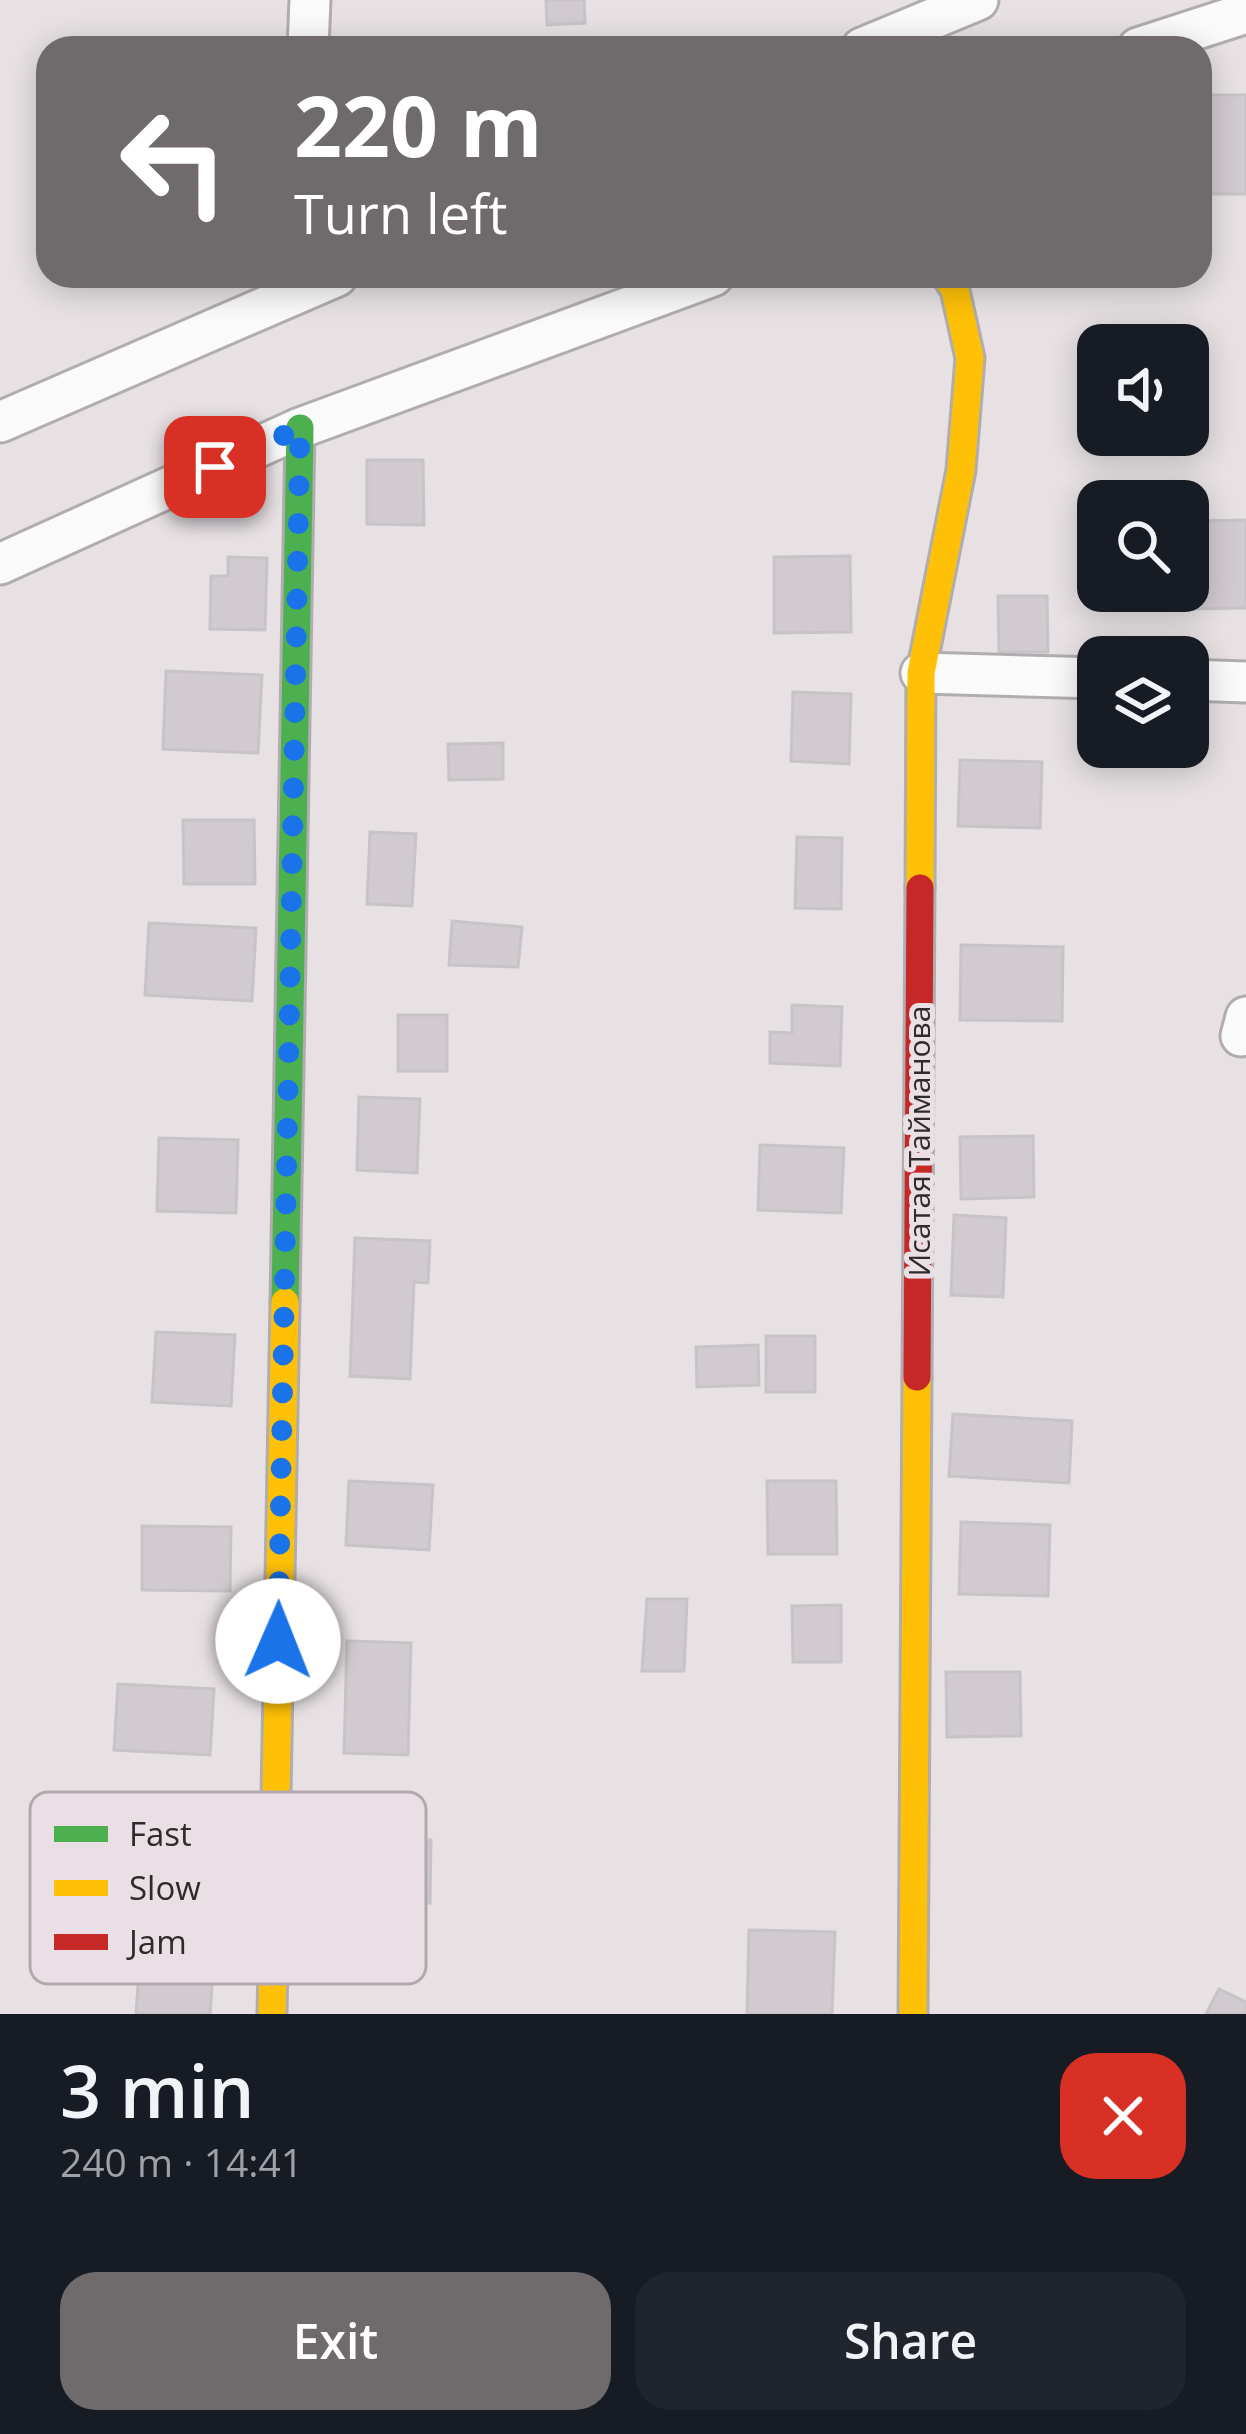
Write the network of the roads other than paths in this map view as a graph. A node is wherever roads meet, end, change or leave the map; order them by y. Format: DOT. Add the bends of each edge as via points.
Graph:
graph roads {
  1 [pos="310,0"];
  2 [pos="978,0"];
  3 [pos="937,8"];
  4 [pos="1246,13"];
  5 [pos="308,36"];
  6 [pos="884,36"];
  7 [pos="1175,36"];
  8 [pos="291,288"];
  9 [pos="680,288"];
  10 [pos="954,288"];
  11 [pos="0,422"];
  12 [pos="300,428"];
  13 [pos="0,564"];
  14 [pos="921,673"];
  15 [pos="1077,677"];
  16 [pos="1209,681"];
  17 [pos="1246,682"];
  18 [pos="276,1792"];
  19 [pos="273,1984"];
  20 [pos="272,2014"];
  21 [pos="913,2014"];
  1 -- 5 [label="street"];
  2 -- 3 [label="street"];
  3 -- 6 [label="street"];
  4 -- 7 [label="street"];
  8 -- 11 [label="street"];
  9 -- 12 [label="street"];
  10 -- 14 [label="street, Исатая Тайманова" via="970,358 961,470"];
  12 -- 13 [label="street"];
  12 -- 18 [label="street"];
  14 -- 15 [label="street"];
  14 -- 21 [label="street, Исатая Тайманова"];
  16 -- 17 [label="street"];
  19 -- 20 [label="street"];
}
